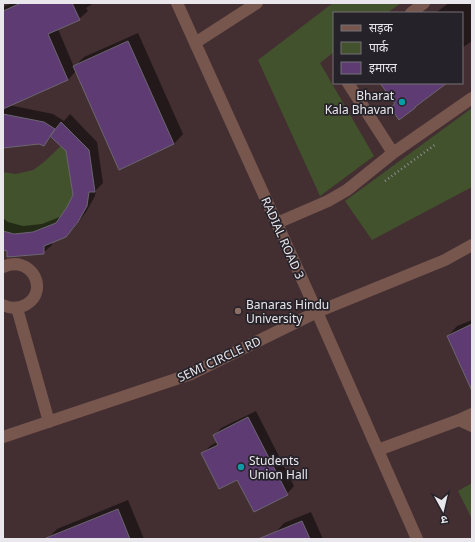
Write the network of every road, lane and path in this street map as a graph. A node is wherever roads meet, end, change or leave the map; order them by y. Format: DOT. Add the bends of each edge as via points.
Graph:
graph roads {
  1 [pos="177,3"];
  2 [pos="257,3"];
  3 [pos="424,3"];
  4 [pos="412,12"];
  5 [pos="195,43"];
  6 [pos="349,84"];
  7 [pos="472,98"];
  8 [pos="440,141"];
  9 [pos="393,153"];
  10 [pos="382,184"];
  11 [pos="277,223"];
  12 [pos="472,245"];
  13 [pos="3,267"];
  14 [pos="3,305"];
  15 [pos="17,308"];
  16 [pos="317,312"];
  17 [pos="472,414"];
  18 [pos="459,420"];
  19 [pos="48,422"];
  20 [pos="472,426"];
  21 [pos="3,437"];
  22 [pos="378,450"];
  23 [pos="417,539"];
  1 -- 5 [label="lane, RADIAL ROAD 3"];
  2 -- 5 [label="lane"];
  3 -- 4 [label="lane"];
  5 -- 11 [label="lane, RADIAL ROAD 3"];
  6 -- 9 [label="lane"];
  7 -- 9 [label="lane"];
  8 -- 10 [label="path"];
  9 -- 11 [label="lane" via="347,190"];
  11 -- 16 [label="lane, RADIAL ROAD 3"];
  12 -- 16 [label="lane, SEMI CIRCLE RD" via="445,260"];
  13 -- 15 [label="lane" via="19,264 31,271 35,277 37,284 34,297 24,306"];
  14 -- 15 [label="lane"];
  15 -- 19 [label="lane"];
  16 -- 19 [label="lane, SEMI CIRCLE RD" via="191,374"];
  16 -- 22 [label="lane, RADIAL ROAD 3"];
  17 -- 18 [label="lane"];
  18 -- 20 [label="lane"];
  18 -- 22 [label="lane"];
  19 -- 21 [label="lane, SEMI CIRCLE RD"];
  22 -- 23 [label="lane, RADIAL ROAD 3"];
}
